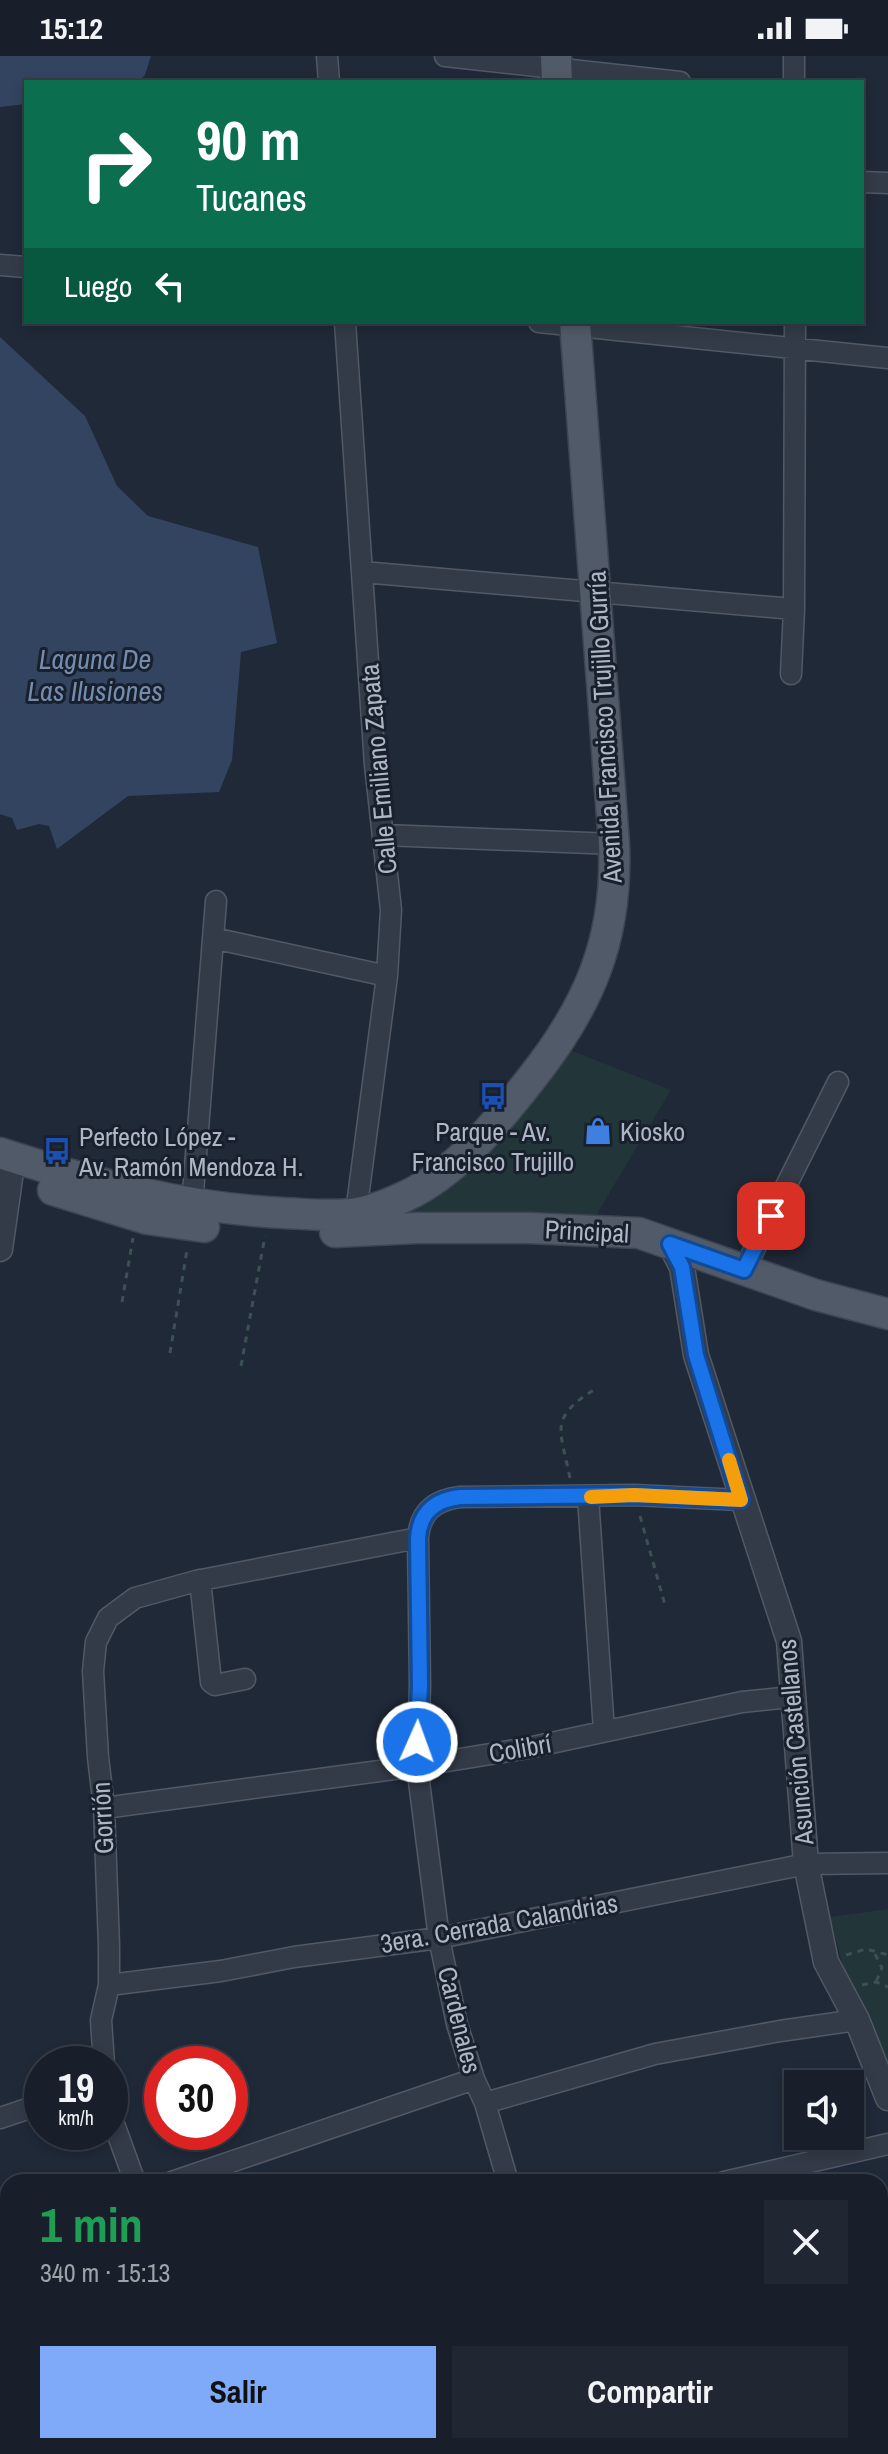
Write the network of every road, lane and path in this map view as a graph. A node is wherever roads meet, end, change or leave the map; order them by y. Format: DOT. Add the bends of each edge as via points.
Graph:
graph roads {
  1 [pos="327,56"];
  2 [pos="445,56"];
  3 [pos="794,56"];
  4 [pos="556,69"];
  5 [pos="329,80"];
  6 [pos="661,80"];
  7 [pos="794,80"];
  8 [pos="864,182"];
  9 [pos="888,183"];
  10 [pos="0,265"];
  11 [pos="24,267"];
  12 [pos="345,324"];
  13 [pos="575,324"];
  14 [pos="795,324"];
  15 [pos="795,349"];
  16 [pos="888,358"];
  17 [pos="362,572"];
  18 [pos="596,591"];
  19 [pos="794,609"];
  20 [pos="791,674"];
  21 [pos="384,835"];
  22 [pos="614,844"];
  23 [pos="216,901"];
  24 [pos="213,938"];
  25 [pos="387,976"];
  26 [pos="838,1082"];
  27 [pos="5,1165"];
  28 [pos="414,1192"];
  29 [pos="356,1213"];
  30 [pos="192,1215"];
  31 [pos="136,1216"];
  32 [pos="417,1228"];
  33 [pos="266,1233"];
  34 [pos="670,1244"];
  35 [pos="0,1249"];
  36 [pos="744,1270"];
  37 [pos="122,1302"];
  38 [pos="888,1314"];
  39 [pos="170,1353"];
  40 [pos="241,1366"];
  41 [pos="597,1388"];
  42 [pos="634,1495"];
  43 [pos="581,1497"];
  44 [pos="741,1500"];
  45 [pos="418,1538"];
  46 [pos="200,1580"];
  47 [pos="665,1605"];
  48 [pos="245,1679"];
  49 [pos="791,1697"];
  50 [pos="604,1731"];
  51 [pos="417,1766"];
  52 [pos="104,1808"];
  53 [pos="888,1863"];
  54 [pos="806,1864"];
  55 [pos="439,1938"];
  56 [pos="871,1950"];
  57 [pos="888,1955"];
  58 [pos="826,1962"];
  59 [pos="876,1982"];
  60 [pos="109,1985"];
  61 [pos="888,1987"];
  62 [pos="844,1993"];
  63 [pos="857,2020"];
  64 [pos="103,2046"];
  65 [pos="474,2079"];
  66 [pos="888,2098"];
  67 [pos="485,2103"];
  68 [pos="24,2110"];
  69 [pos="0,2118"];
  70 [pos="888,2144"];
  71 [pos="123,2150"];
  72 [pos="132,2174"];
  73 [pos="195,2174"];
  74 [pos="506,2174"];
  75 [pos="759,2174"];
  1 -- 5 [label="street"];
  2 -- 4 [label="street"];
  3 -- 7 [label="street"];
  4 -- 6 [label="street"];
  8 -- 9 [label="street"];
  10 -- 11 [label="street"];
  12 -- 17 [label="street, Calle Emiliano Zapata"];
  13 -- 15 [label="street"];
  13 -- 18 [label="main road, Avenida Francisco Trujillo Gurría"];
  14 -- 15 [label="street"];
  15 -- 16 [label="street"];
  15 -- 19 [label="street"];
  17 -- 18 [label="street"];
  17 -- 21 [label="street, Calle Emiliano Zapata"];
  18 -- 19 [label="street"];
  18 -- 22 [label="main road, Avenida Francisco Trujillo Gurría"];
  19 -- 20 [label="street"];
  21 -- 22 [label="street"];
  21 -- 25 [label="street, Calle Emiliano Zapata" via="391,910"];
  22 -- 28 [label="main road, Avenida Francisco Trujillo Gurría" via="609,931 574,1016 495,1123 457,1161"];
  23 -- 24 [label="street"];
  24 -- 25 [label="street"];
  24 -- 30 [label="street"];
  25 -- 29 [label="street, Calle Emiliano Zapata"];
  26 -- 36 [label="street"];
  27 -- 30 [label="main road" via="123,1190"];
  27 -- 31 [label="main road"];
  27 -- 35 [label="street"];
  28 -- 29 [label="main road, Avenida Francisco Trujillo Gurría"];
  28 -- 32 [label="main road" via="405,1209"];
  29 -- 30 [label="main road, Avenida Francisco Trujillo Gurría"];
  30 -- 31 [label="main road"];
  30 -- 33 [label="main road, Principal"];
  30 -- 39 [label="path"];
  31 -- 37 [label="path"];
  32 -- 33 [label="main road, Principal"];
  32 -- 34 [label="main road, Principal" via="626,1231"];
  33 -- 40 [label="path"];
  34 -- 36 [label="main road, Principal"];
  34 -- 44 [label="street, Asunción Castellanos" via="682,1267 696,1355"];
  36 -- 38 [label="main road, Principal"];
  41 -- 43 [label="path" via="561,1419"];
  42 -- 43 [label="street"];
  42 -- 44 [label="street"];
  42 -- 47 [label="path"];
  43 -- 45 [label="street, Cardenales" via="443,1500 427,1510"];
  43 -- 50 [label="street"];
  44 -- 49 [label="street, Asunción Castellanos" via="789,1641"];
  45 -- 46 [label="street, Gorrión"];
  45 -- 51 [label="street, Cardenales"];
  46 -- 48 [label="street" via="211,1682"];
  46 -- 52 [label="street, Gorrión" via="116,1609 96,1642 93,1671"];
  49 -- 50 [label="street, Colibrí"];
  49 -- 54 [label="street, Asunción Castellanos"];
  50 -- 51 [label="street, Colibrí"];
  51 -- 52 [label="street, Colibrí"];
  51 -- 55 [label="street, Cardenales"];
  52 -- 60 [label="street, Gorrión"];
  53 -- 54 [label="street, 3era. Cerrada Calandrias"];
  54 -- 55 [label="street, 3era. Cerrada Calandrias"];
  54 -- 58 [label="street, Asunción Castellanos"];
  55 -- 60 [label="street, 3era. Cerrada Calandrias"];
  55 -- 65 [label="street, Cardenales"];
  56 -- 57 [label="path"];
  56 -- 58 [label="path"];
  56 -- 59 [label="path" via="882,1968"];
  58 -- 62 [label="street, Asunción Castellanos"];
  59 -- 61 [label="path"];
  59 -- 62 [label="path"];
  60 -- 64 [label="street, Gorrión" via="101,2020"];
  62 -- 63 [label="street, Asunción Castellanos"];
  63 -- 66 [label="street, Asunción Castellanos"];
  63 -- 67 [label="street" via="655,2054"];
  65 -- 67 [label="street, Cardenales"];
  65 -- 73 [label="street"];
  67 -- 74 [label="street, Cardenales"];
  68 -- 69 [label="street"];
  70 -- 75 [label="street"];
  71 -- 72 [label="street"];
}
